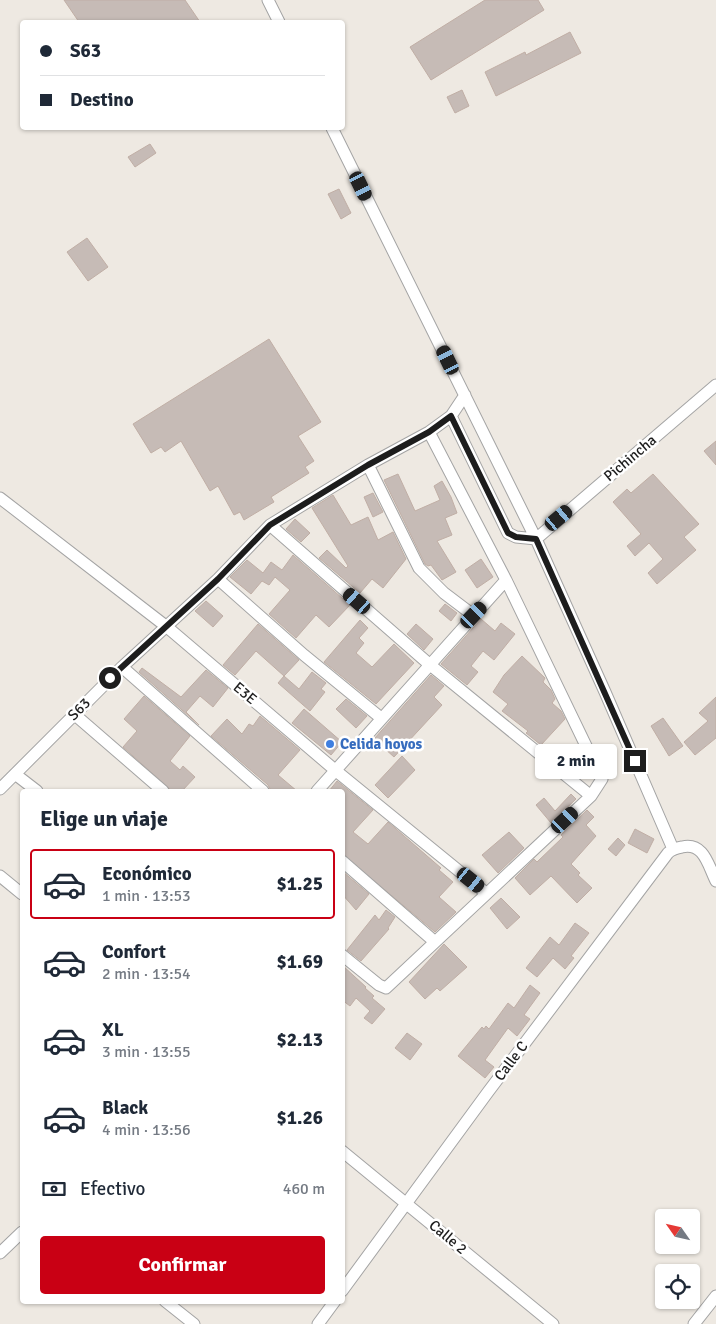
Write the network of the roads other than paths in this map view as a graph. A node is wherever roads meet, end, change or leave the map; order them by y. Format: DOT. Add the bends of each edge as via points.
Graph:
graph roads {
  1 [pos="268,0"];
  2 [pos="278,20"];
  3 [pos="333,130"];
  4 [pos="716,385"];
  5 [pos="465,395"];
  6 [pos="451,416"];
  7 [pos="429,432"];
  8 [pos="368,465"];
  9 [pos="0,498"];
  10 [pos="270,525"];
  11 [pos="540,535"];
  12 [pos="218,579"];
  13 [pos="506,580"];
  14 [pos="474,615"];
  15 [pos="167,627"];
  16 [pos="429,664"];
  17 [pos="122,666"];
  18 [pos="74,714"];
  19 [pos="381,718"];
  20 [pos="336,770"];
  21 [pos="15,774"];
  22 [pos="34,789"];
  23 [pos="161,789"];
  24 [pos="261,789"];
  25 [pos="318,789"];
  26 [pos="0,790"];
  27 [pos="591,796"];
  28 [pos="673,849"];
  29 [pos="345,863"];
  30 [pos="0,876"];
  31 [pos="716,882"];
  32 [pos="20,892"];
  33 [pos="486,893"];
  34 [pos="434,942"];
  35 [pos="345,957"];
  36 [pos="345,1153"];
  37 [pos="408,1203"];
  38 [pos="20,1234"];
  39 [pos="0,1253"];
  40 [pos="345,1288"];
  41 [pos="716,1296"];
  42 [pos="169,1304"];
  43 [pos="333,1304"];
  44 [pos="194,1324"];
  45 [pos="318,1324"];
  46 [pos="553,1324"];
  47 [pos="694,1324"];
  1 -- 2 [label="street"];
  3 -- 5 [label="street"];
  4 -- 11 [label="street, Pichincha"];
  5 -- 6 [label="street, S63"];
  5 -- 11 [label="street"];
  6 -- 7 [label="street, S63"];
  6 -- 11 [label="street" via="508,533 516,537"];
  7 -- 8 [label="street, S63"];
  7 -- 13 [label="street"];
  8 -- 10 [label="street, S63"];
  8 -- 14 [label="street" via="419,568 444,593"];
  9 -- 15 [label="street, E3E"];
  10 -- 12 [label="street, S63"];
  10 -- 16 [label="street"];
  11 -- 28 [label="street"];
  12 -- 15 [label="street, S63"];
  12 -- 19 [label="street"];
  13 -- 14 [label="street"];
  13 -- 27 [label="street" via="602,779"];
  14 -- 16 [label="street"];
  15 -- 17 [label="street, S63"];
  15 -- 20 [label="street, E3E"];
  16 -- 19 [label="street"];
  16 -- 27 [label="street"];
  17 -- 18 [label="street, S63"];
  17 -- 24 [label="street"];
  18 -- 21 [label="street, S63"];
  18 -- 23 [label="street"];
  19 -- 20 [label="street"];
  20 -- 25 [label="street"];
  20 -- 33 [label="street, E3E"];
  21 -- 22 [label="street"];
  21 -- 26 [label="street, S63"];
  27 -- 33 [label="street"];
  28 -- 31 [label="street" via="690,845 701,850"];
  28 -- 37 [label="street, Calle C"];
  29 -- 34 [label="street"];
  30 -- 32 [label="street"];
  33 -- 34 [label="street"];
  34 -- 35 [label="street" via="386,988"];
  36 -- 37 [label="street, Calle 2"];
  37 -- 40 [label="street, Calle C"];
  37 -- 46 [label="street, Calle 2"];
  38 -- 39 [label="street"];
  41 -- 47 [label="street"];
  42 -- 44 [label="street"];
  43 -- 45 [label="street"];
}
